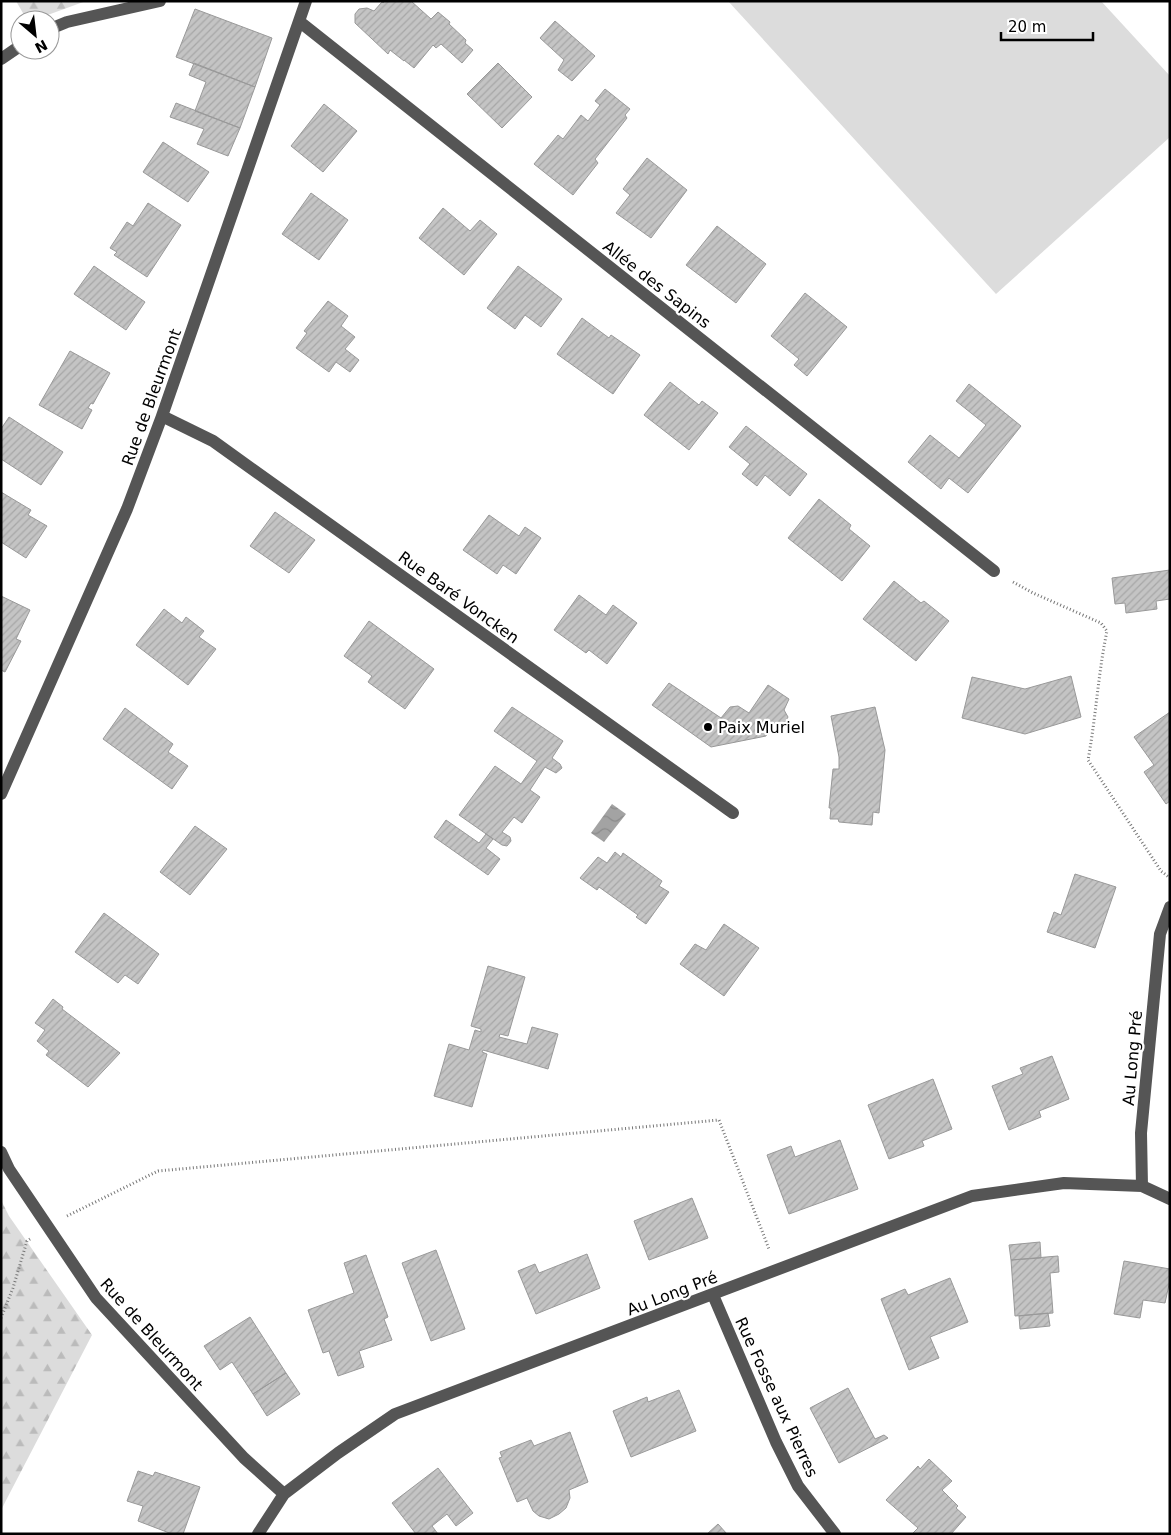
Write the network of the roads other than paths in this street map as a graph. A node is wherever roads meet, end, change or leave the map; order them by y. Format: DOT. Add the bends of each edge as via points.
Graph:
graph roads {
  1 [pos="160,1"];
  2 [pos="306,1"];
  3 [pos="300,22"];
  4 [pos="60,25"];
  5 [pos="162,416"];
  6 [pos="994,571"];
  7 [pos="1,794"];
  8 [pos="733,813"];
  9 [pos="1170,907"];
  10 [pos="1,1152"];
  11 [pos="1142,1186"];
  12 [pos="1170,1199"];
  13 [pos="713,1295"];
  14 [pos="284,1494"];
  15 [pos="258,1534"];
  16 [pos="835,1534"];
  1 -- 4 [label="street"];
  2 -- 3 [label="street, Rue de Bleurmont"];
  3 -- 5 [label="street, Rue de Bleurmont"];
  3 -- 6 [label="street, Allée des Sapins"];
  5 -- 7 [label="street, Rue de Bleurmont" via="127,509"];
  5 -- 8 [label="street, Rue Baré Voncken" via="213,441"];
  9 -- 11 [label="street, Au Long Pré" via="1160,934 1141,1133"];
  10 -- 14 [label="street, Rue de Bleurmont" via="9,1169 96,1298 244,1458"];
  11 -- 12 [label="street, Au Long Pré"];
  11 -- 13 [label="street, Au Long Pré" via="1064,1183 972,1196"];
  13 -- 14 [label="street, Au Long Pré" via="395,1414"];
  13 -- 16 [label="street, Rue Fosse aux Pierres" via="798,1486"];
  14 -- 15 [label="street, Au Long Pré"];
}
